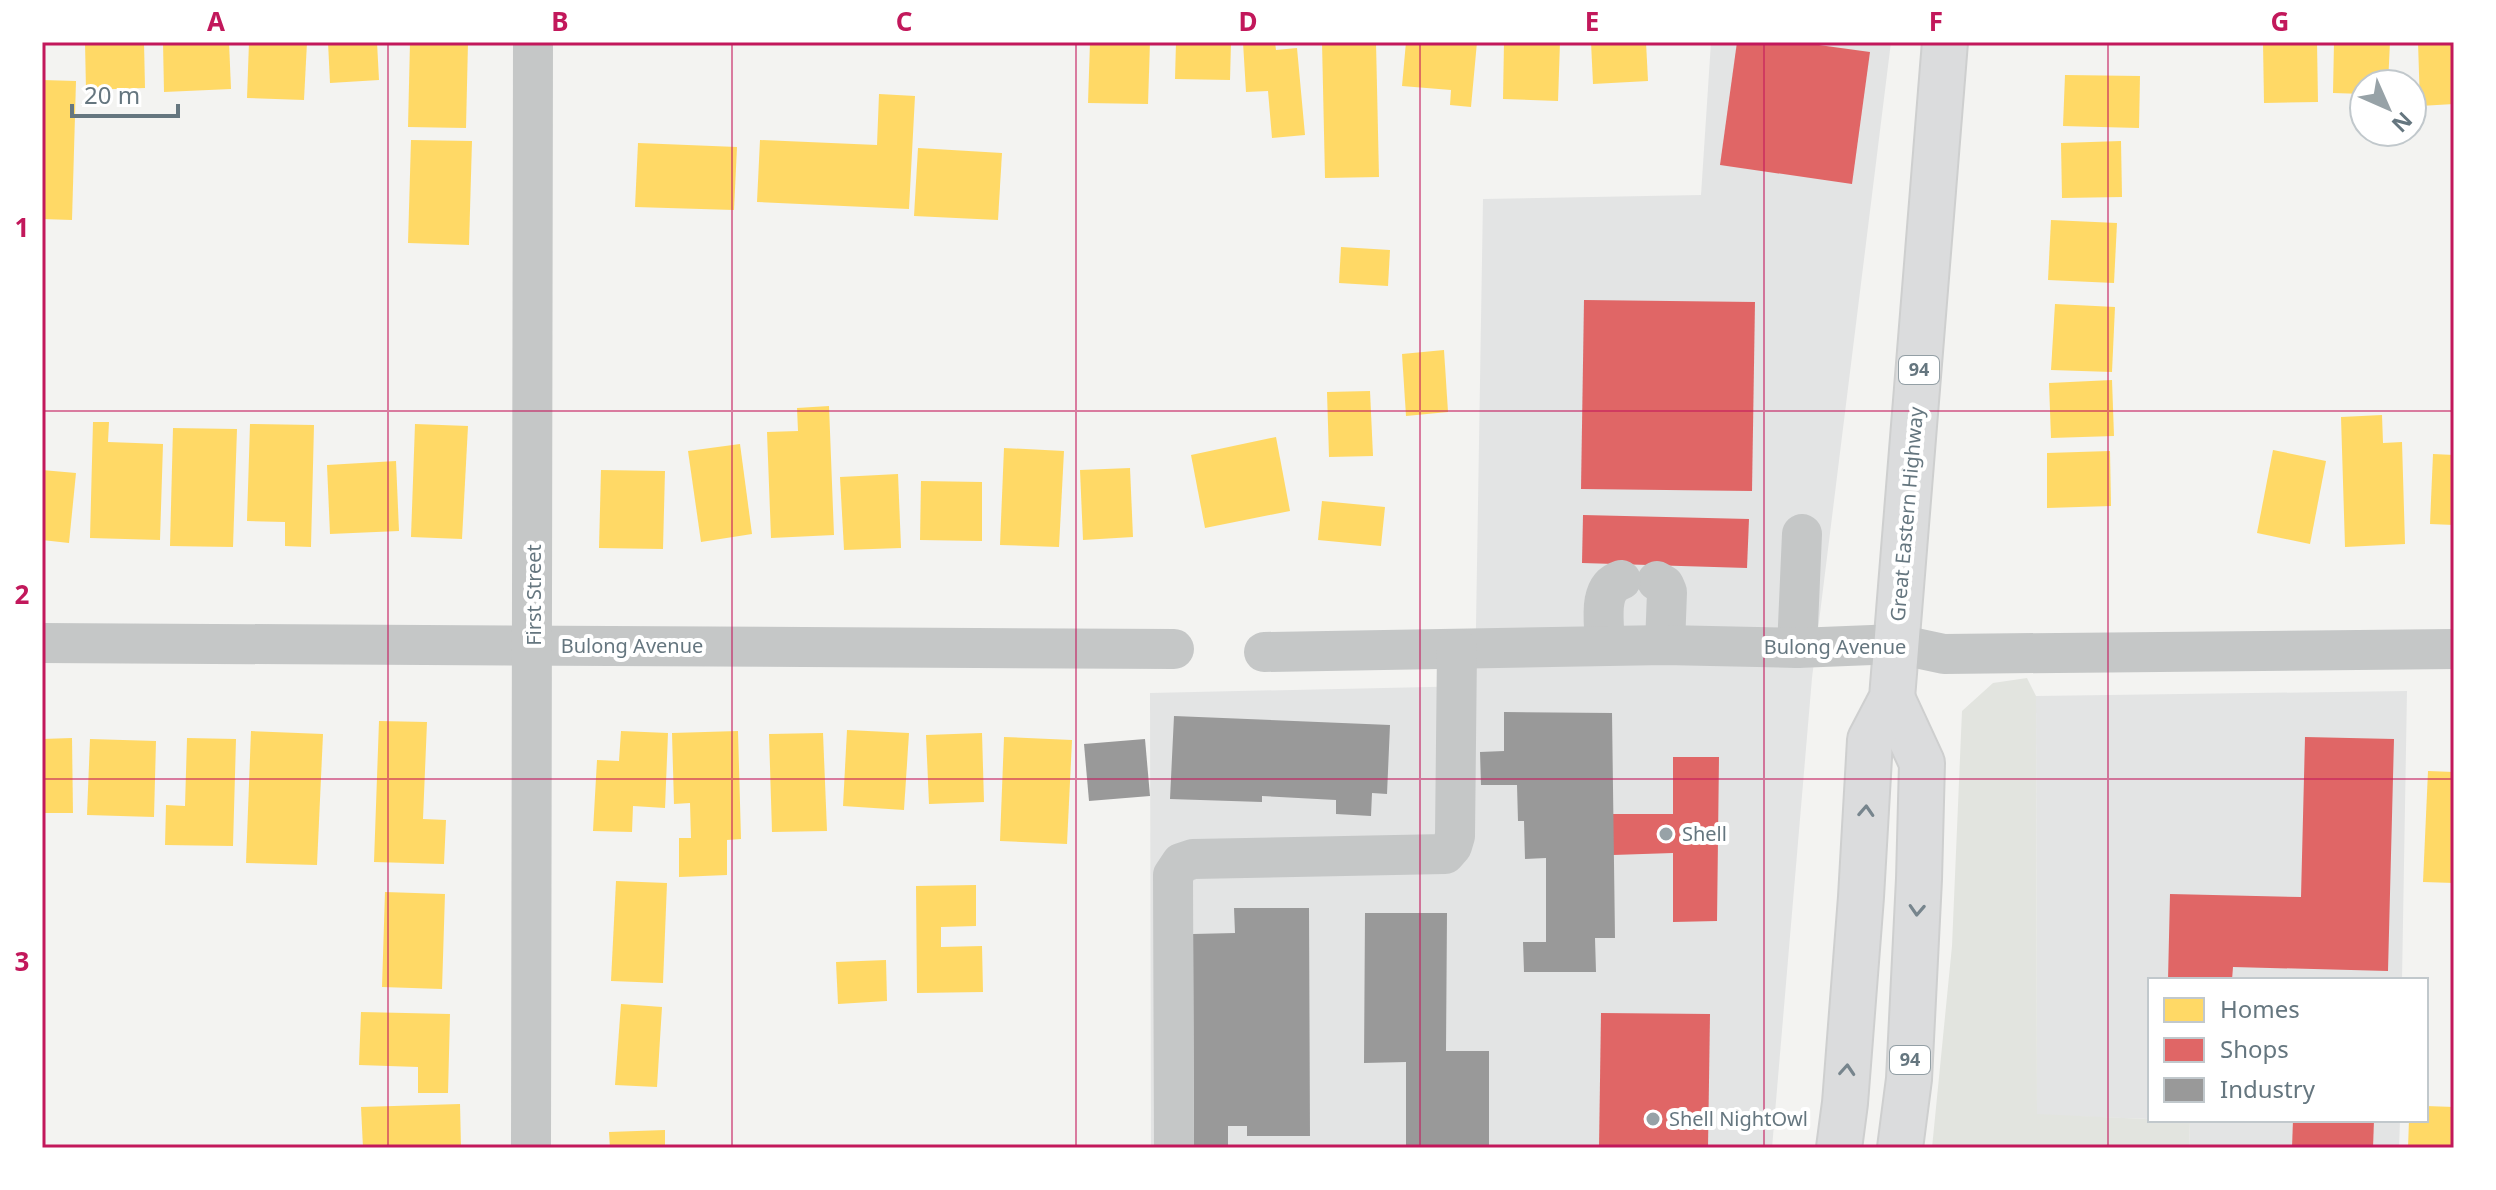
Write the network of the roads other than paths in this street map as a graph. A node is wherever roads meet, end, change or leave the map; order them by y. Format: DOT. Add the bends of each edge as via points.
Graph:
graph roads {
  1 [pos="533,42"];
  2 [pos="1945,42"];
  3 [pos="1802,534"];
  4 [pos="42,643"];
  5 [pos="1897,644"];
  6 [pos="534,645"];
  7 [pos="1665,645"];
  8 [pos="1605,646"];
  9 [pos="1797,648"];
  10 [pos="1174,649"];
  11 [pos="1457,649"];
  12 [pos="2454,649"];
  13 [pos="1264,652"];
  14 [pos="1892,698"];
  15 [pos="531,1148"];
  16 [pos="1174,1148"];
  17 [pos="1839,1148"];
  18 [pos="1900,1148"];
  1 -- 6 [label="street, First Street"];
  2 -- 5 [label="highway, Great Eastern Highway / 94"];
  3 -- 9 [label="street"];
  4 -- 6 [label="street, Bulong Avenue"];
  5 -- 9 [label="street, Bulong Avenue"];
  5 -- 12 [label="street, Bulong Avenue" via="1944,654"];
  5 -- 14 [label="highway, Great Eastern Highway / 94"];
  6 -- 10 [label="street, Bulong Avenue"];
  6 -- 15 [label="street, First Street"];
  7 -- 8 [label="street, Bulong Avenue"];
  7 -- 8 [label="street" via="1667,592 1664,585 1639,580 1612,583 1605,594"];
  7 -- 9 [label="street, Bulong Avenue"];
  8 -- 11 [label="street, Bulong Avenue"];
  11 -- 13 [label="street, Bulong Avenue"];
  11 -- 16 [label="street" via="1455,836 1445,854 1193,859 1181,863 1173,875"];
  17 -- 14 [label="highway, Great Eastern Highway / 94, one-way" via="1870,740"];
  14 -- 18 [label="highway, 94, one-way" via="1922,763 1909,1079"];
}
